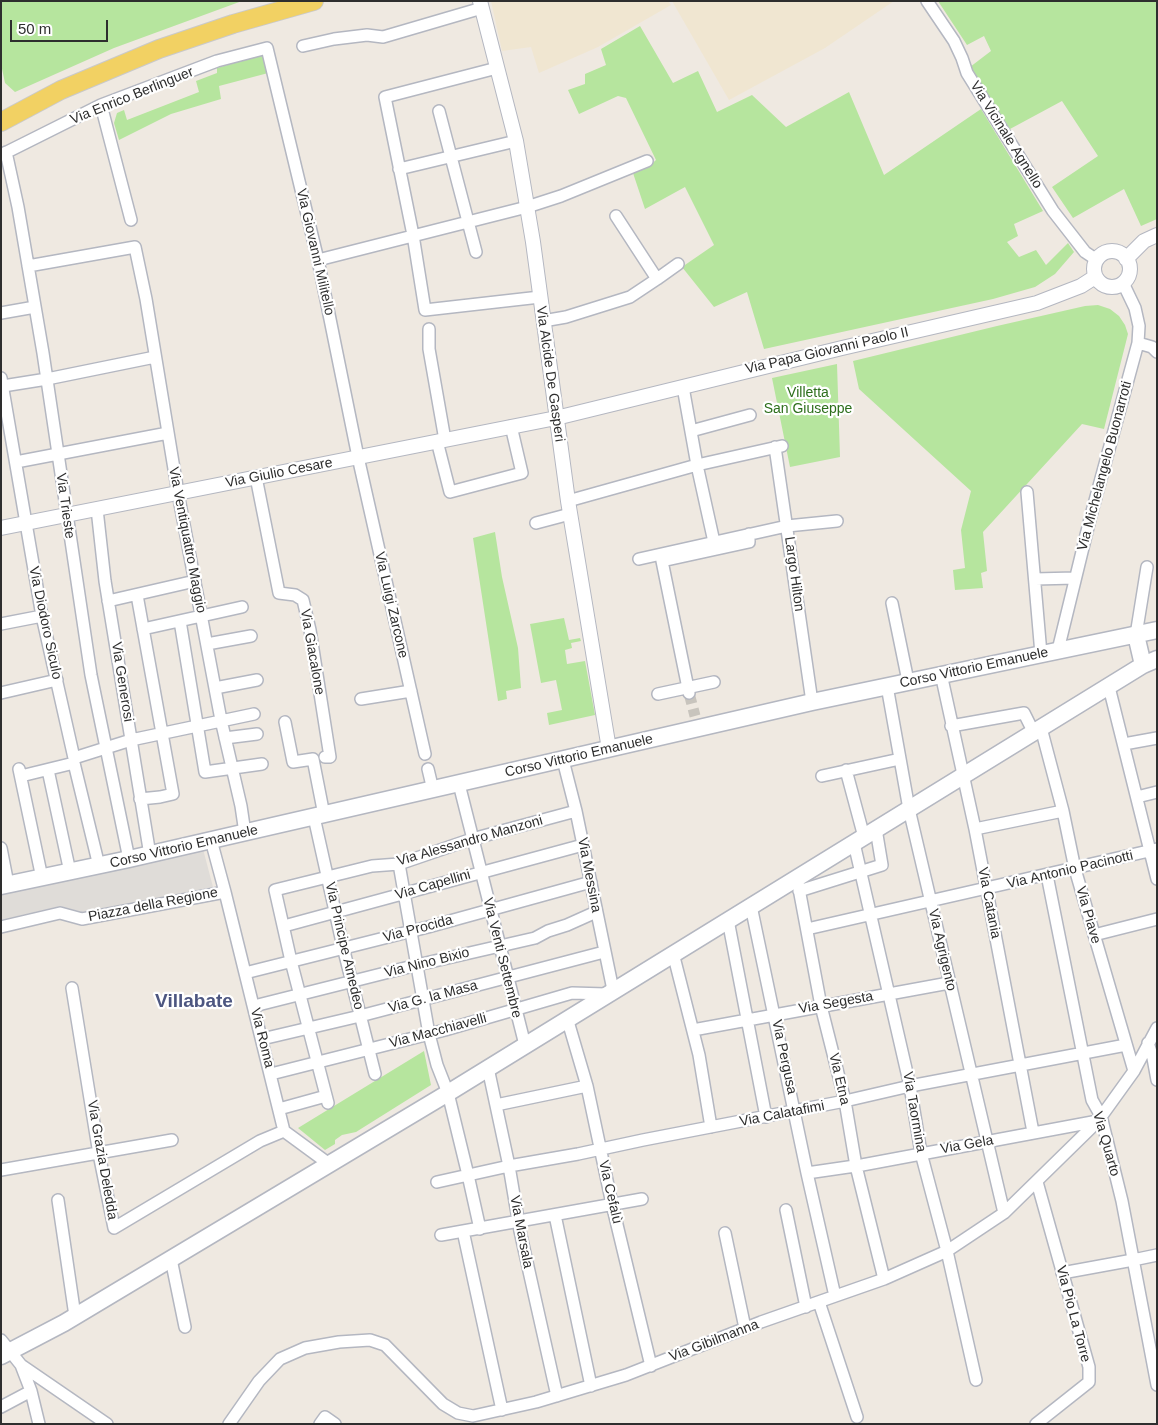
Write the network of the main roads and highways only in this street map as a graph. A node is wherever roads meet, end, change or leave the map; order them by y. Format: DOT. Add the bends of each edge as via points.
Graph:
graph roads {
  1 [pos="314,1"];
  2 [pos="1,122"];
  3 [pos="1157,630"];
  4 [pos="1136,634"];
  5 [pos="1150,662"];
  6 [pos="5,885"];
  7 [pos="4,1349"];
  1 -- 2 [label="main road" via="159,49 61,90"];
  3 -- 4 [label="main road, Corso Vittorio Emanuele"];
  4 -- 5 [label="main road"];
  4 -- 6 [label="main road, Corso Vittorio Emanuele" via="812,702 696,722 609,749"];
  5 -- 7 [label="main road" via="864,836 798,885 751,906 448,1093 75,1316"];
}
